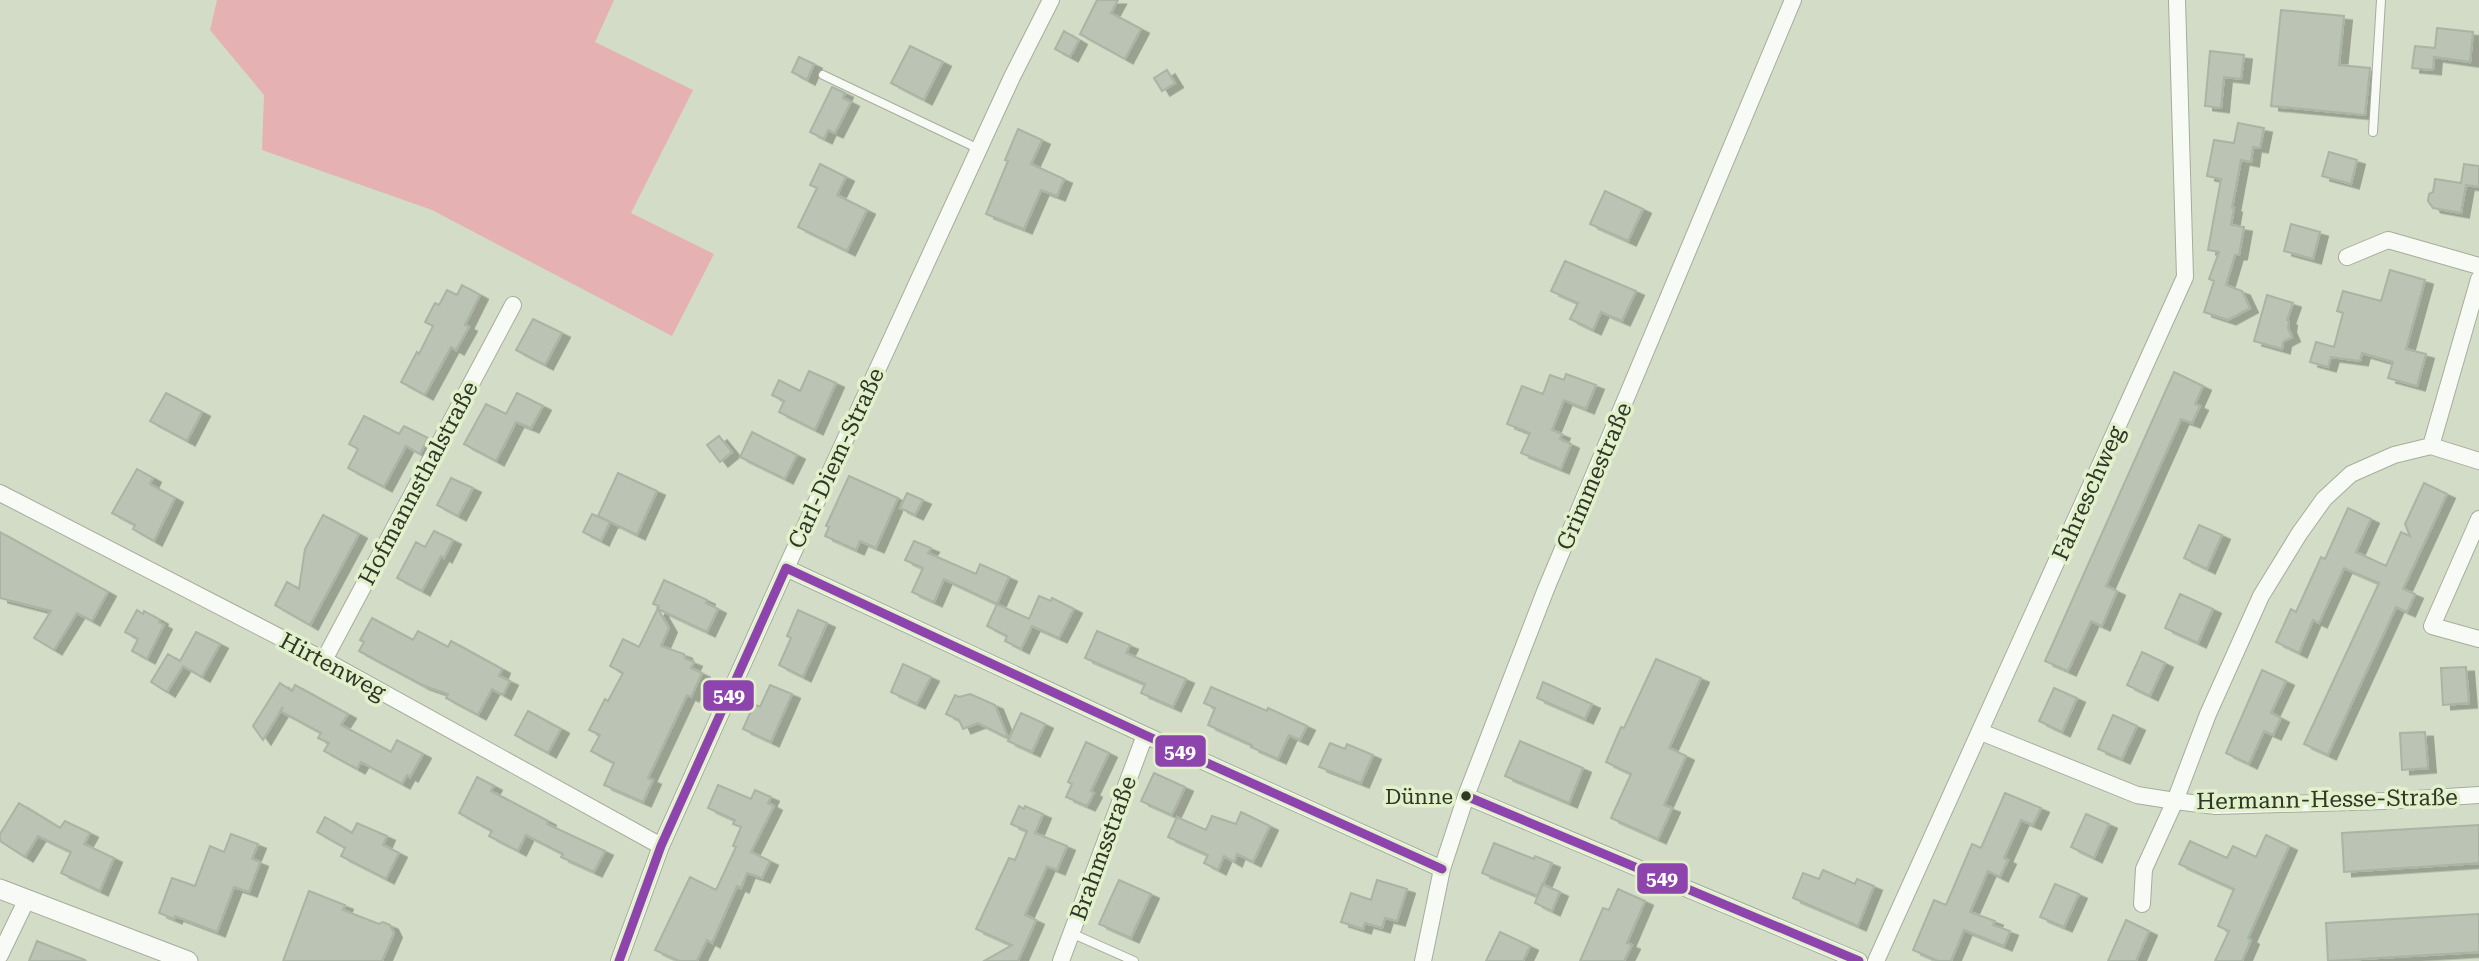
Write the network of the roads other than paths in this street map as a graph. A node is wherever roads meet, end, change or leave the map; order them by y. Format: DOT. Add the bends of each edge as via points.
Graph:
graph roads {
  1 [pos="1051,0"];
  2 [pos="1793,0"];
  3 [pos="2177,0"];
  4 [pos="2381,0"];
  5 [pos="823,75"];
  6 [pos="2373,132"];
  7 [pos="979,149"];
  8 [pos="2347,257"];
  9 [pos="2479,265"];
  10 [pos="2479,279"];
  11 [pos="513,305"];
  12 [pos="2431,446"];
  13 [pos="2479,461"];
  14 [pos="0,493"];
  15 [pos="2479,519"];
  16 [pos="786,568"];
  17 [pos="2479,639"];
  18 [pos="324,660"];
  19 [pos="1981,732"];
  20 [pos="1145,735"];
  21 [pos="2479,795"];
  22 [pos="1466,796"];
  23 [pos="2175,801"];
  24 [pos="661,846"];
  25 [pos="1441,869"];
  26 [pos="0,888"];
  27 [pos="27,899"];
  28 [pos="2142,904"];
  29 [pos="1071,933"];
  30 [pos="0,955"];
  31 [pos="188,961"];
  32 [pos="619,961"];
  33 [pos="1061,961"];
  34 [pos="1134,961"];
  35 [pos="1423,961"];
  36 [pos="1858,961"];
  37 [pos="1876,961"];
  1 -- 7 [label="street, Carl-Diem-Straße"];
  2 -- 22 [label="street, Grimmestraße" via="1546,589"];
  3 -- 19 [label="street, Fahreschweg" via="2185,277"];
  4 -- 6 [label="lane"];
  5 -- 7 [label="lane"];
  7 -- 16 [label="street, Carl-Diem-Straße"];
  8 -- 9 [label="street" via="2388,240"];
  10 -- 12 [label="street"];
  11 -- 18 [label="street, Hofmannsthalstraße"];
  12 -- 13 [label="street"];
  12 -- 23 [label="street, Hermann-Hesse-Straße" via="2394,455 2351,474 2324,499 2261,596"];
  14 -- 18 [label="street, Hirtenweg"];
  15 -- 17 [label="street" via="2432,626"];
  16 -- 20 [label="street"];
  16 -- 24 [label="street, Carl-Diem-Straße"];
  18 -- 24 [label="street, Hirtenweg"];
  19 -- 23 [label="street, Hermann-Hesse-Straße" via="2137,795"];
  19 -- 37 [label="street, Fahreschweg"];
  20 -- 25 [label="street"];
  20 -- 29 [label="street, Brahmsstraße"];
  21 -- 23 [label="street, Hermann-Hesse-Straße" via="2216,806"];
  22 -- 25 [label="street, Grimmestraße"];
  22 -- 36 [label="street"];
  23 -- 28 [label="street" via="2144,869"];
  24 -- 32 [label="street, Carl-Diem-Straße"];
  25 -- 35 [label="street, Grimmestraße"];
  26 -- 27 [label="street"];
  27 -- 30 [label="street"];
  27 -- 31 [label="street"];
  29 -- 33 [label="street, Brahmsstraße"];
  29 -- 34 [label="lane"];
}
